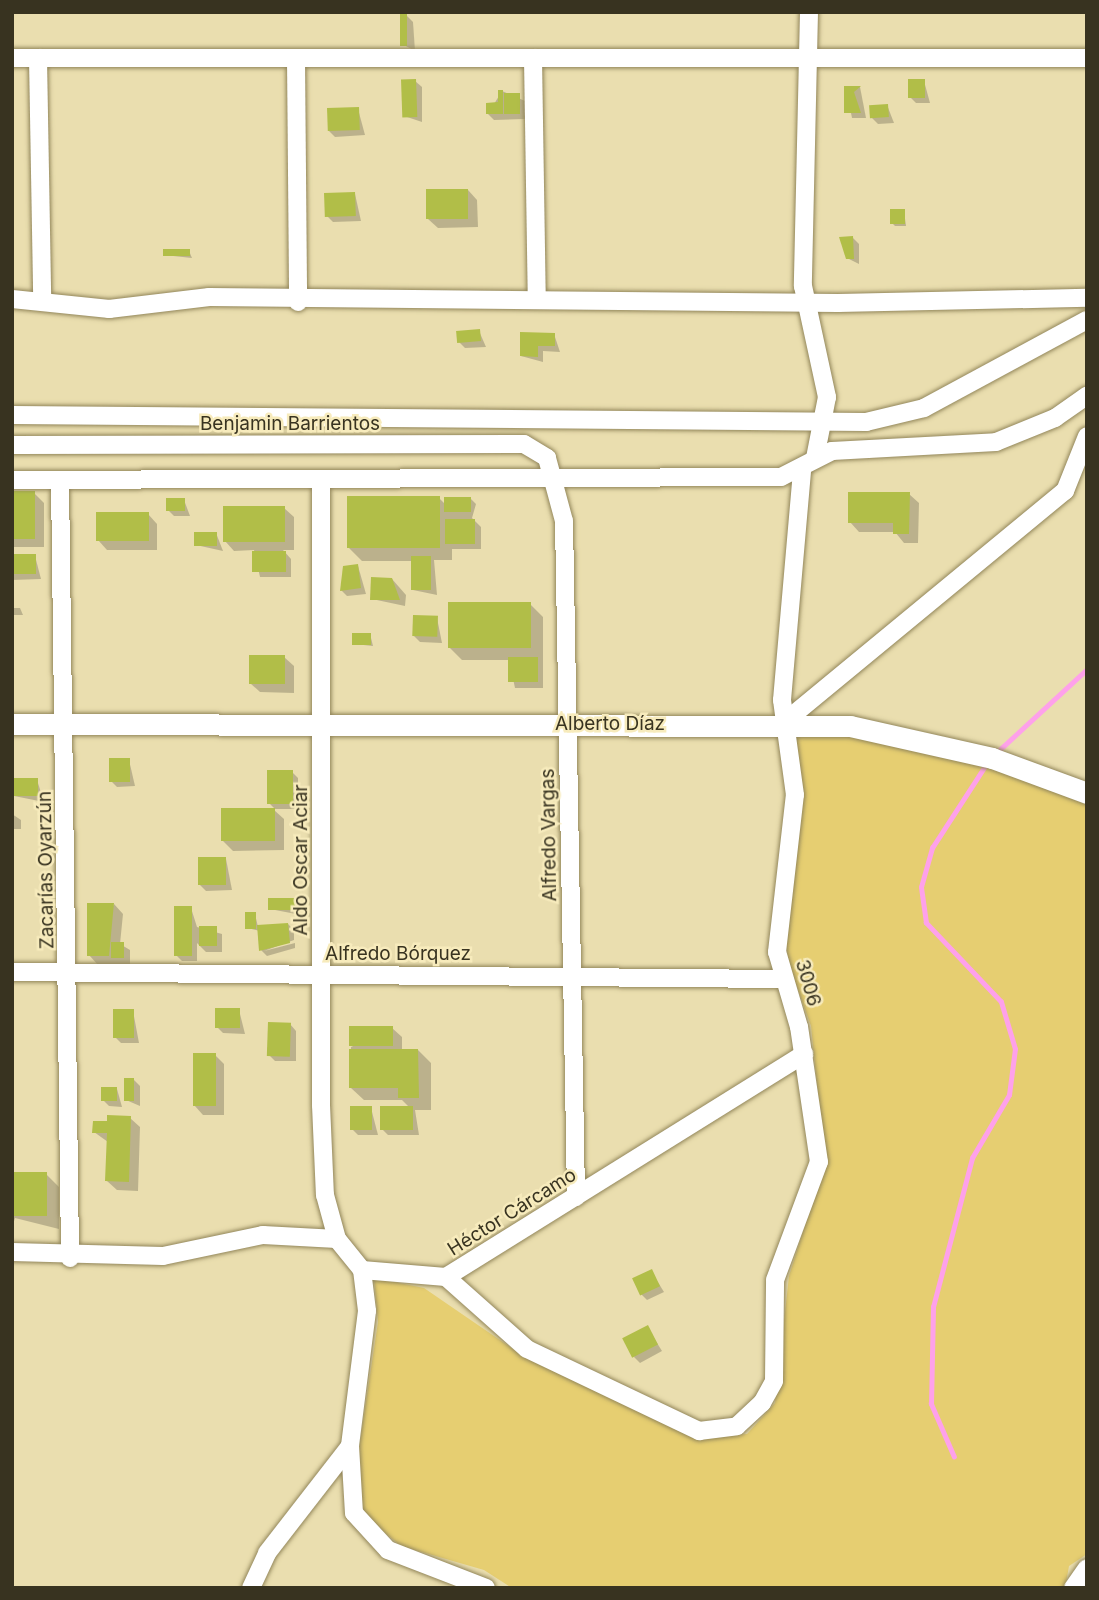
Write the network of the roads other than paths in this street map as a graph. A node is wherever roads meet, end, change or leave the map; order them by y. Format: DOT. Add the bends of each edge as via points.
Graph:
graph roads {
  1 [pos="809,12"];
  2 [pos="12,58"];
  3 [pos="38,58"];
  4 [pos="296,58"];
  5 [pos="533,58"];
  6 [pos="806,58"];
  7 [pos="1087,58"];
  8 [pos="42,297"];
  9 [pos="1087,298"];
  10 [pos="12,299"];
  11 [pos="806,299"];
  12 [pos="537,300"];
  13 [pos="298,302"];
  14 [pos="1087,320"];
  15 [pos="1087,396"];
  16 [pos="12,415"];
  17 [pos="824,421"];
  18 [pos="1087,436"];
  19 [pos="12,445"];
  20 [pos="815,458"];
  21 [pos="802,471"];
  22 [pos="551,475"];
  23 [pos="12,480"];
  24 [pos="60,480"];
  25 [pos="321,480"];
  26 [pos="64,723"];
  27 [pos="12,724"];
  28 [pos="568,724"];
  29 [pos="782,724"];
  30 [pos="322,727"];
  31 [pos="1087,793"];
  32 [pos="69,971"];
  33 [pos="12,972"];
  34 [pos="321,974"];
  35 [pos="573,976"];
  36 [pos="783,979"];
  37 [pos="804,1054"];
  38 [pos="576,1197"];
  39 [pos="337,1239"];
  40 [pos="12,1252"];
  41 [pos="71,1258"];
  42 [pos="362,1270"];
  43 [pos="446,1278"];
  44 [pos="350,1446"];
  45 [pos="1087,1568"];
  46 [pos="251,1588"];
  47 [pos="486,1588"];
  48 [pos="1073,1588"];
  1 -- 6 [label="street"];
  2 -- 3 [label="street"];
  3 -- 4 [label="street"];
  3 -- 8 [label="street"];
  4 -- 5 [label="street"];
  4 -- 13 [label="street"];
  5 -- 6 [label="street"];
  5 -- 12 [label="street"];
  6 -- 7 [label="street"];
  6 -- 11 [label="street"];
  8 -- 10 [label="street"];
  8 -- 13 [label="street" via="109,309 209,297"];
  9 -- 11 [label="street"];
  11 -- 12 [label="street"];
  11 -- 17 [label="street" via="827,380"];
  12 -- 13 [label="street" via="355,296"];
  14 -- 17 [label="street" via="924,408 866,422"];
  15 -- 20 [label="street" via="1055,418 996,442 832,451"];
  16 -- 17 [label="street"];
  17 -- 20 [label="street"];
  18 -- 29 [label="street" via="1065,491"];
  19 -- 22 [label="street, Benjamin Barrientos" via="524,444 547,458"];
  20 -- 21 [label="street"];
  21 -- 22 [label="street" via="620,481"];
  21 -- 29 [label="street, 3006"];
  22 -- 25 [label="street"];
  22 -- 28 [label="street, Alfredo Vargas" via="564,511"];
  23 -- 24 [label="street"];
  24 -- 25 [label="street"];
  24 -- 26 [label="street, Zacarías Oyarzún"];
  25 -- 30 [label="street, Aldo Oscar Aciar"];
  26 -- 27 [label="street, Alberto Díaz"];
  26 -- 30 [label="street, Alberto Díaz"];
  26 -- 32 [label="street, Zacarías Oyarzún"];
  28 -- 29 [label="street, Alberto Díaz"];
  28 -- 30 [label="street, Alberto Díaz"];
  28 -- 35 [label="street, Alfredo Vargas"];
  29 -- 31 [label="street, Alberto Díaz" via="850,726 926,738"];
  29 -- 36 [label="street, 3006" via="795,795 777,929"];
  30 -- 34 [label="street, Aldo Oscar Aciar"];
  32 -- 33 [label="street, Alfredo Bórquez"];
  32 -- 34 [label="street, Alfredo Bórquez"];
  32 -- 41 [label="street, Zacarías Oyarzún"];
  34 -- 35 [label="street, Alfredo Bórquez"];
  34 -- 39 [label="street, Aldo Oscar Aciar" via="326,1195"];
  35 -- 36 [label="street, Alfredo Bórquez"];
  35 -- 38 [label="street, Alfredo Vargas"];
  36 -- 37 [label="street, 3006"];
  37 -- 38 [label="street, Héctor Cárcamo"];
  37 -- 43 [label="street, 3006" via="819,1162 817,1181 775,1280 774,1381 762,1403 737,1426 699,1431 527,1349"];
  38 -- 43 [label="street, Héctor Cárcamo"];
  39 -- 41 [label="street" via="263,1236 163,1256"];
  39 -- 42 [label="street"];
  40 -- 41 [label="street"];
  42 -- 43 [label="street, Héctor Cárcamo"];
  42 -- 44 [label="street" via="367,1334"];
  44 -- 46 [label="street" via="267,1553"];
  44 -- 47 [label="street" via="348,1494 368,1534 388,1550"];
  45 -- 48 [label="street"];
}
